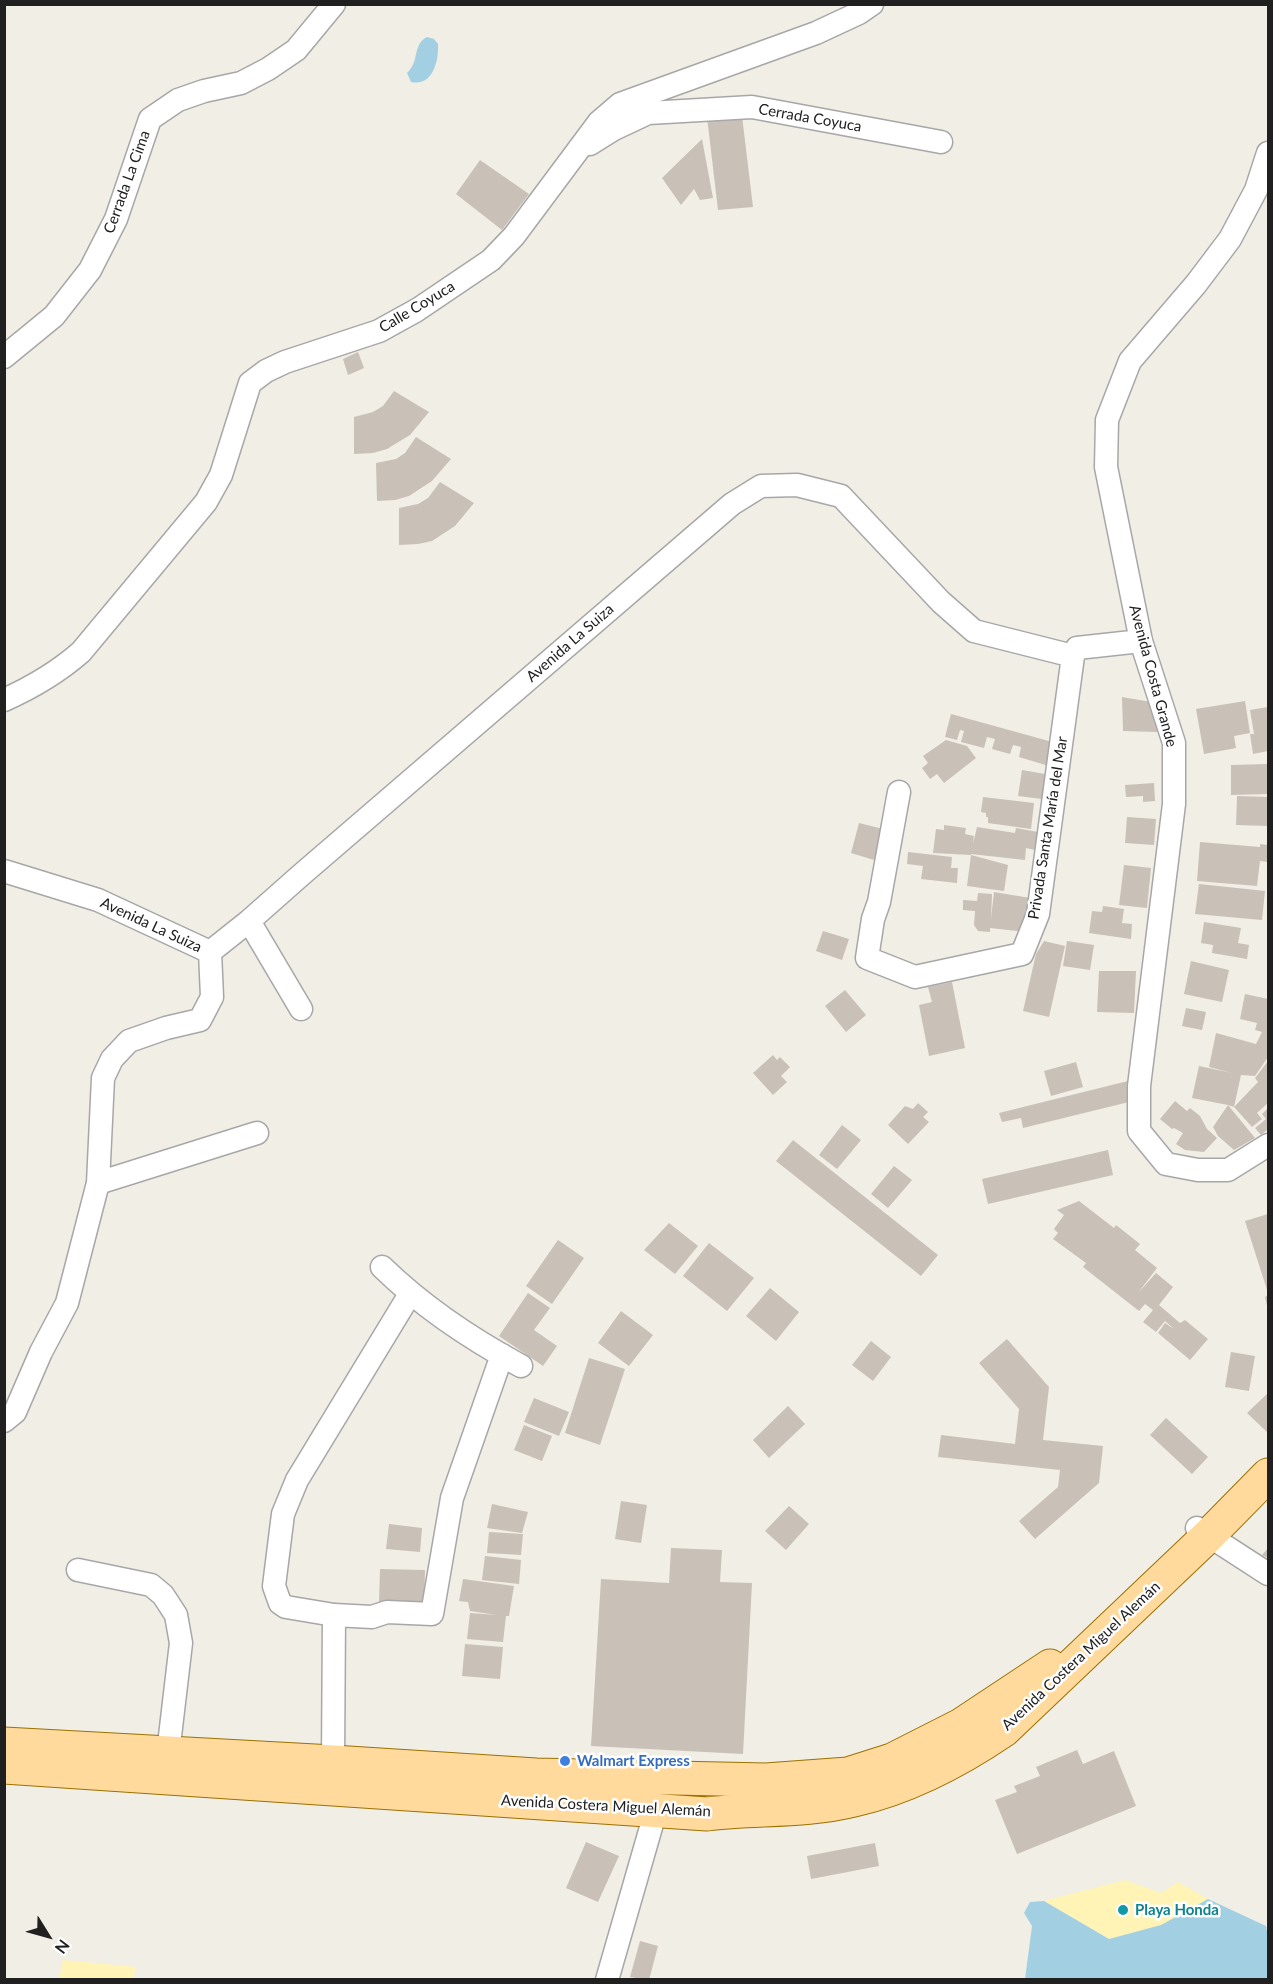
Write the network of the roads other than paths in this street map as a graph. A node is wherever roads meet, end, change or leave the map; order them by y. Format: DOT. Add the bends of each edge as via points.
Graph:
graph roads {
  1 [pos="334,4"];
  2 [pos="872,4"];
  3 [pos="941,142"];
  4 [pos="578,151"];
  5 [pos="1269,153"];
  6 [pos="4,357"];
  7 [pos="1141,641"];
  8 [pos="1073,656"];
  9 [pos="4,700"];
  10 [pos="899,792"];
  11 [pos="4,872"];
  12 [pos="249,921"];
  13 [pos="210,952"];
  14 [pos="301,1010"];
  15 [pos="257,1133"];
  16 [pos="1269,1145"];
  17 [pos="98,1183"];
  18 [pos="382,1267"];
  19 [pos="410,1294"];
  20 [pos="4,1421"];
  21 [pos="1269,1455"];
  22 [pos="1269,1475"];
  23 [pos="1202,1532"];
  24 [pos="78,1570"];
  25 [pos="1269,1574"];
  26 [pos="334,1615"];
  27 [pos="4,1744"];
  28 [pos="168,1753"];
  29 [pos="333,1762"];
  30 [pos="4,1767"];
  31 [pos="657,1810"];
  32 [pos="607,1980"];
  1 -- 6 [label="street, Cerrada La Cima" via="296,50 268,69 241,83 178,100 150,119 116,219 90,270 54,316"];
  2 -- 4 [label="street, Calle Coyuca" via="816,33 620,104 599,122"];
  3 -- 4 [label="street, Cerrada Coyuca" via="752,107 648,113"];
  4 -- 9 [label="street, Calle Coyuca" via="514,236 491,260 459,283 379,331 285,362 250,383 221,475 206,502 81,652 37,685"];
  5 -- 7 [label="street, Avenida Costa Grande" via="1256,190 1230,239 1130,361 1107,420 1106,467"];
  7 -- 8 [label="street" via="1077,648"];
  7 -- 16 [label="street, Avenida Costa Grande" via="1174,743 1174,804 1138,1086 1139,1131 1166,1164 1198,1170 1228,1170"];
  8 -- 10 [label="street, Privada Santa María del Mar" via="1038,914 1022,954 915,977 867,958"];
  8 -- 12 [label="street, Avenida La Suiza" via="974,631 840,496 797,485 761,486 732,504"];
  11 -- 13 [label="street, Avenida La Suiza" via="98,900"];
  12 -- 13 [label="street, Avenida La Suiza"];
  12 -- 14 [label="street"];
  13 -- 17 [label="street" via="212,997 200,1020 129,1041 112,1059 103,1078"];
  15 -- 17 [label="street"];
  17 -- 20 [label="street" via="67,1303 15,1412"];
  18 -- 19 [label="street"];
  19 -- 26 [label="street" via="297,1480 283,1514 273,1586 280,1603"];
  19 -- 26 [label="street" via="511,1361 452,1498 432,1614"];
  21 -- 23 [label="main road, Avenida Costera Miguel Alemán"];
  22 -- 23 [label="main road, Avenida Costera Miguel Alemán"];
  23 -- 25 [label="street"];
  23 -- 29 [label="main road, Avenida Costera Miguel Alemán" via="1073,1651 961,1725 892,1760 848,1774 766,1780 536,1775"];
  23 -- 31 [label="main road, Avenida Costera Miguel Alemán" via="1004,1730 919,1778 855,1800 808,1807 707,1814"];
  24 -- 28 [label="street" via="151,1585 176,1615 182,1643"];
  26 -- 29 [label="street"];
  27 -- 28 [label="main road, Avenida Costera Miguel Alemán"];
  28 -- 29 [label="main road, Avenida Costera Miguel Alemán"];
  30 -- 31 [label="main road, Avenida Costera Miguel Alemán"];
  31 -- 32 [label="street"];
}
